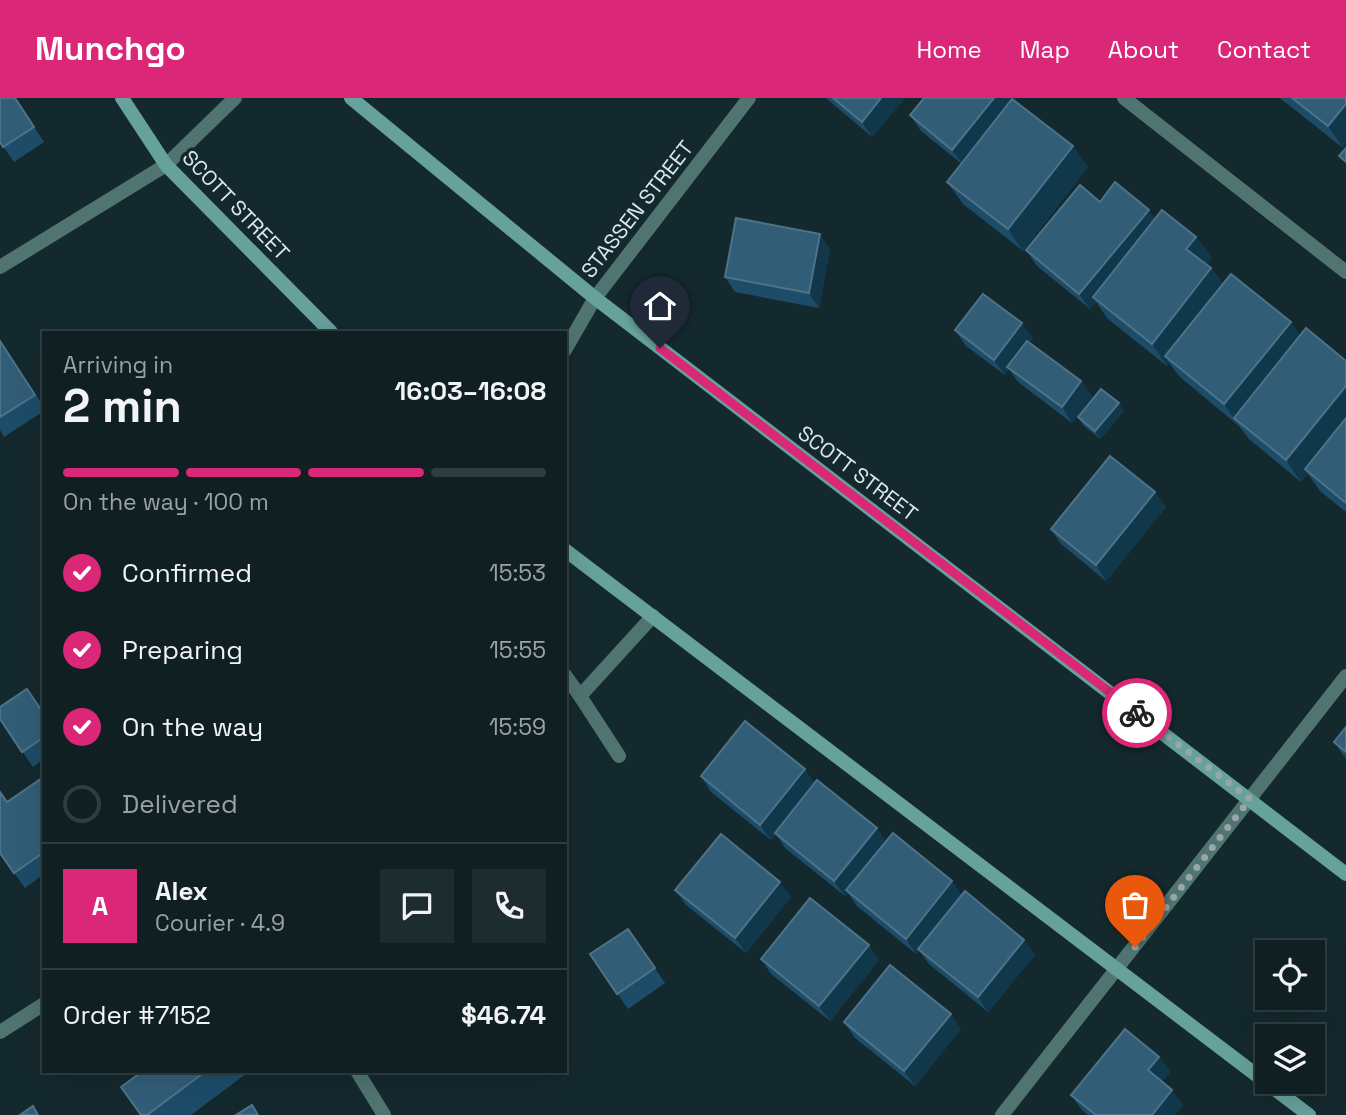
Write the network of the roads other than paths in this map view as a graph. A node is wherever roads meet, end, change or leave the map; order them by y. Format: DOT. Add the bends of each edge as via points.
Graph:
graph roads {
  1 [pos="122,98"];
  2 [pos="235,98"];
  3 [pos="351,98"];
  4 [pos="749,98"];
  5 [pos="1124,98"];
  6 [pos="166,165"];
  7 [pos="0,267"];
  8 [pos="1346,272"];
  9 [pos="594,298"];
  10 [pos="330,331"];
  11 [pos="567,347"];
  12 [pos="567,552"];
  13 [pos="653,617"];
  14 [pos="1346,676"];
  15 [pos="567,678"];
  16 [pos="580,696"];
  17 [pos="619,756"];
  18 [pos="1250,799"];
  19 [pos="1346,874"];
  20 [pos="1118,968"];
  21 [pos="42,1005"];
  22 [pos="0,1031"];
  23 [pos="358,1073"];
  24 [pos="384,1115"];
  25 [pos="1002,1115"];
  26 [pos="1310,1115"];
  1 -- 6 [label="main road, SCOTT STREET"];
  2 -- 6 [label="street"];
  3 -- 9 [label="main road, SCOTT STREET"];
  4 -- 9 [label="street, STASSEN STREET"];
  5 -- 8 [label="street"];
  6 -- 7 [label="street"];
  6 -- 10 [label="main road, SCOTT STREET"];
  9 -- 11 [label="street, STASSEN STREET"];
  9 -- 18 [label="main road, SCOTT STREET"];
  12 -- 13 [label="main road"];
  13 -- 16 [label="street"];
  13 -- 20 [label="main road"];
  14 -- 18 [label="street"];
  15 -- 16 [label="street"];
  16 -- 17 [label="street"];
  18 -- 19 [label="main road, SCOTT STREET"];
  18 -- 20 [label="street"];
  20 -- 25 [label="street"];
  20 -- 26 [label="main road"];
  21 -- 22 [label="street"];
  23 -- 24 [label="street"];
}
